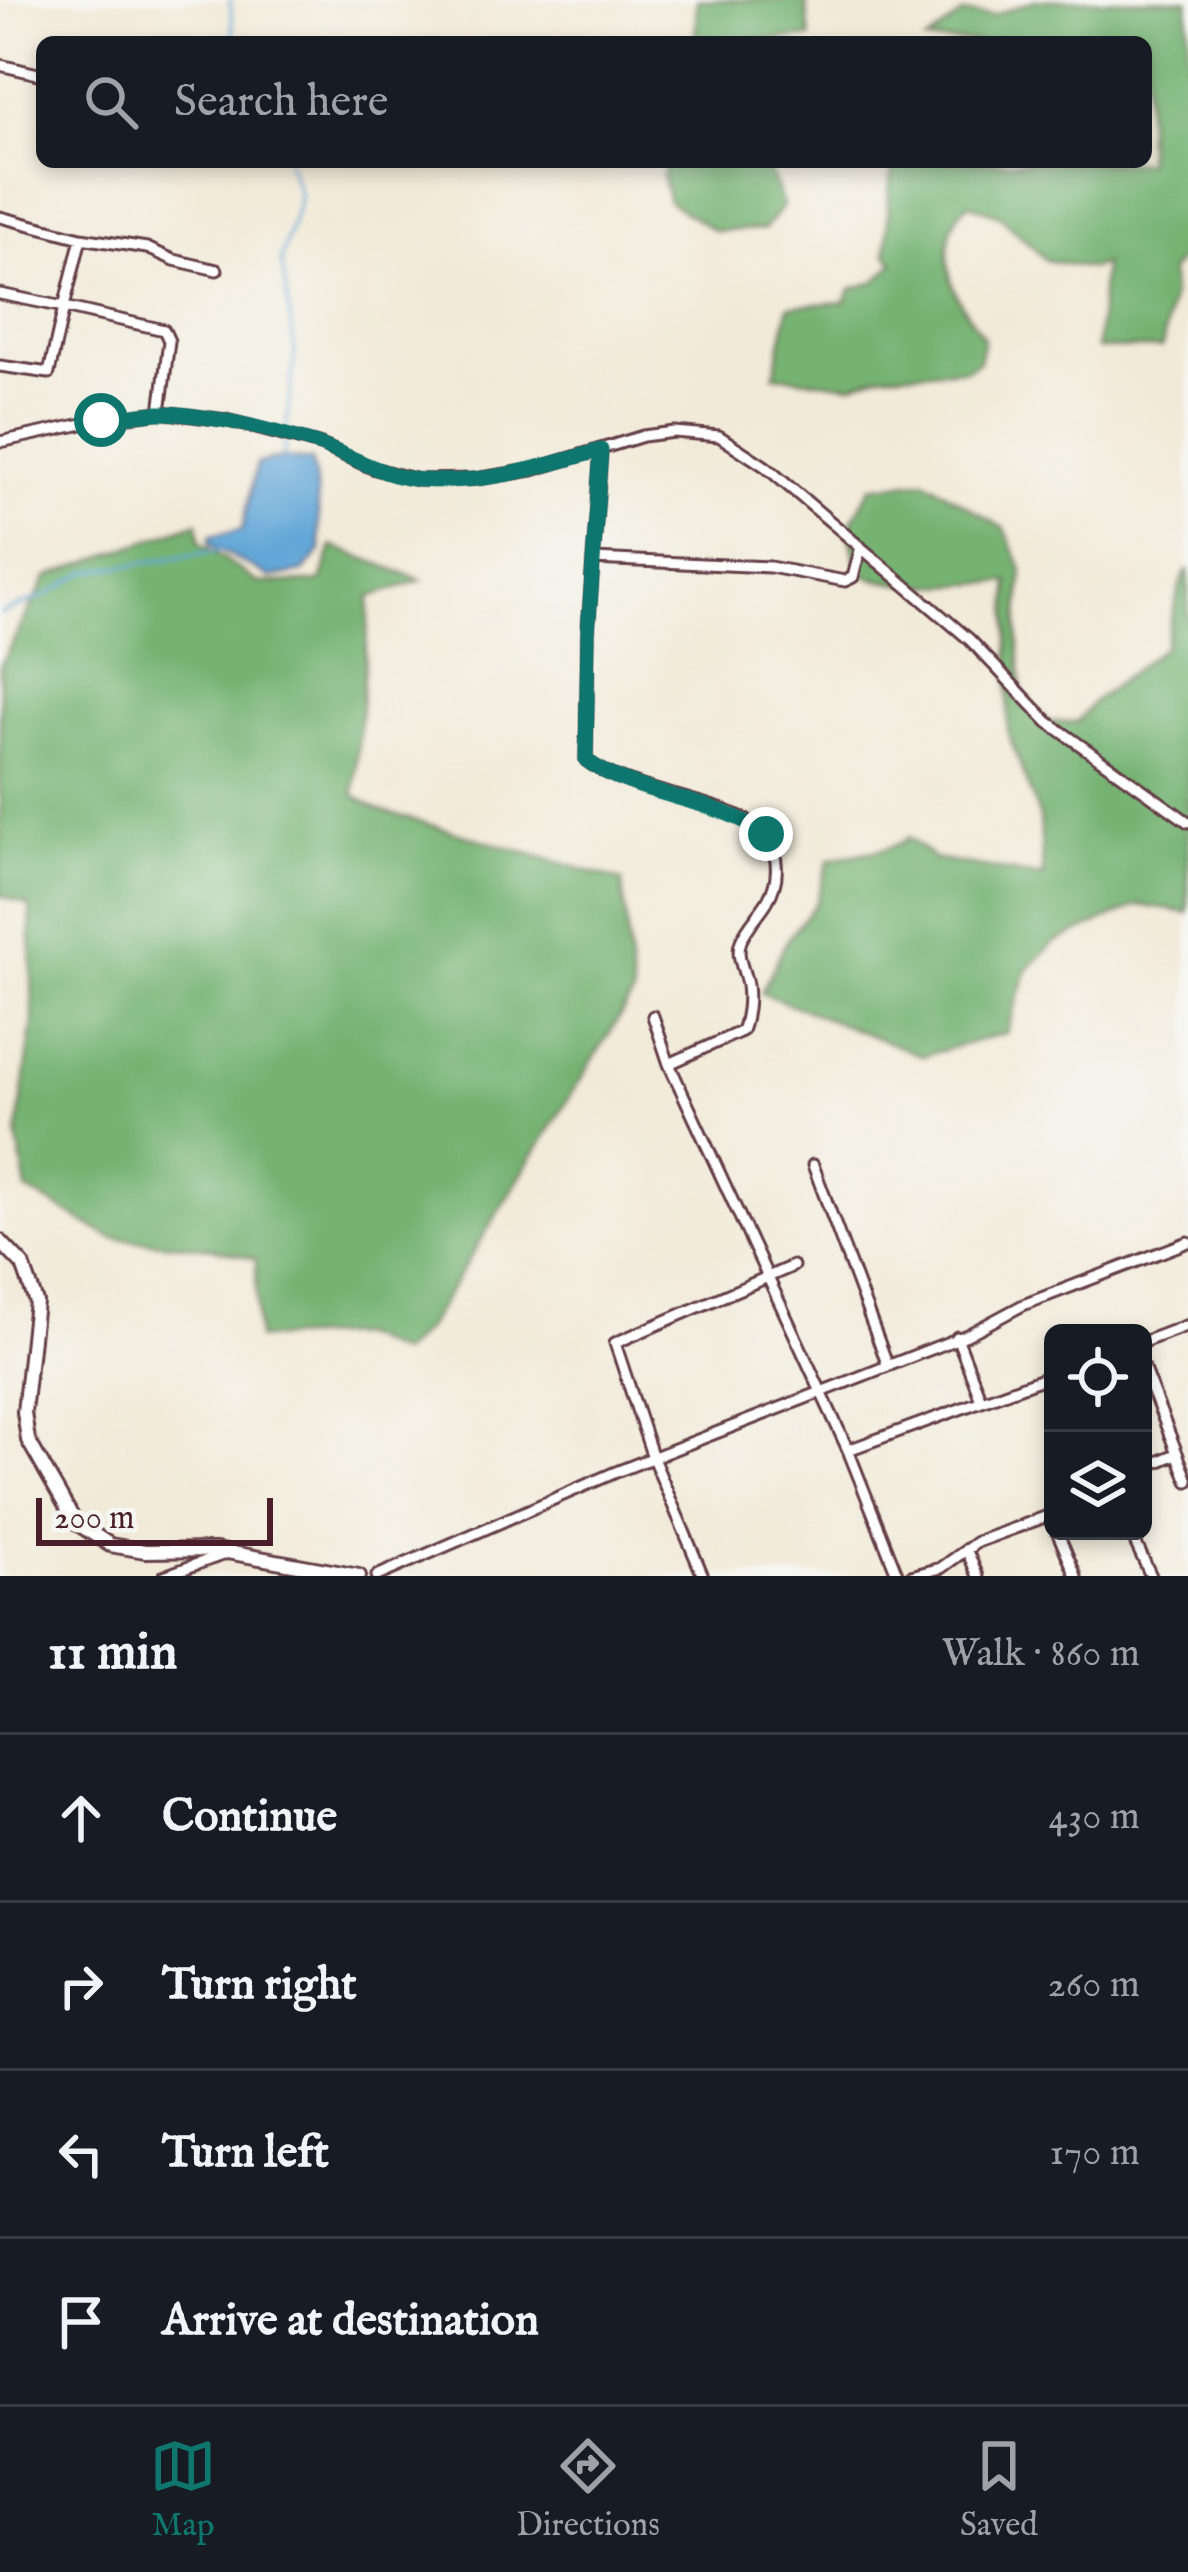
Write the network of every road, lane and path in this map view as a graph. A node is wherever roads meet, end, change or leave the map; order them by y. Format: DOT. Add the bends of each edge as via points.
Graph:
graph roads {
  1 [pos="0,65"];
  2 [pos="36,74"];
  3 [pos="0,217"];
  4 [pos="81,238"];
  5 [pos="217,270"];
  6 [pos="0,294"];
  7 [pos="64,307"];
  8 [pos="0,366"];
  9 [pos="160,412"];
  10 [pos="0,442"];
  11 [pos="601,450"];
  12 [pos="861,547"];
  13 [pos="593,559"];
  14 [pos="1188,821"];
  15 [pos="653,1016"];
  16 [pos="669,1064"];
  17 [pos="813,1165"];
  18 [pos="0,1241"];
  19 [pos="1188,1242"];
  20 [pos="793,1266"];
  21 [pos="768,1275"];
  22 [pos="1188,1325"];
  23 [pos="957,1337"];
  24 [pos="1152,1339"];
  25 [pos="888,1366"];
  26 [pos="1044,1378"];
  27 [pos="1152,1390"];
  28 [pos="820,1393"];
  29 [pos="981,1400"];
  30 [pos="848,1450"];
  31 [pos="1176,1454"];
  32 [pos="653,1458"];
  33 [pos="1152,1464"];
  34 [pos="1188,1481"];
  35 [pos="1044,1520"];
  36 [pos="1061,1540"];
  37 [pos="1134,1540"];
  38 [pos="967,1549"];
  39 [pos="230,1552"];
  40 [pos="164,1576"];
  41 [pos="359,1576"];
  42 [pos="377,1576"];
  43 [pos="703,1576"];
  44 [pos="898,1576"];
  45 [pos="911,1576"];
  46 [pos="978,1576"];
  47 [pos="1076,1576"];
  48 [pos="1150,1576"];
  1 -- 2 [label="street"];
  3 -- 4 [label="street"];
  4 -- 5 [label="street"];
  4 -- 7 [label="street"];
  6 -- 7 [label="street"];
  7 -- 8 [label="street" via="49,373"];
  7 -- 9 [label="street" via="168,334"];
  9 -- 10 [label="street"];
  9 -- 11 [label="street" via="245,425 418,480 532,470"];
  11 -- 12 [label="street" via="674,432 718,436"];
  11 -- 13 [label="street"];
  12 -- 13 [label="street" via="845,581 770,566"];
  12 -- 14 [label="street" via="970,640 1048,722"];
  13 -- 16 [label="street" via="588,763 749,822 766,834 775,859 773,890 741,941 748,989 742,1031"];
  15 -- 16 [label="street"];
  16 -- 21 [label="street"];
  17 -- 25 [label="street"];
  18 -- 39 [label="street" via="23,1264 37,1302 28,1440 75,1522 110,1545"];
  19 -- 23 [label="street"];
  20 -- 21 [label="street"];
  21 -- 28 [label="street"];
  21 -- 32 [label="street" via="615,1342"];
  22 -- 24 [label="street"];
  23 -- 25 [label="street"];
  23 -- 29 [label="street"];
  25 -- 28 [label="street"];
  26 -- 29 [label="street"];
  27 -- 31 [label="street"];
  28 -- 30 [label="street"];
  28 -- 32 [label="street"];
  29 -- 30 [label="street"];
  30 -- 44 [label="street"];
  31 -- 33 [label="street"];
  31 -- 34 [label="street"];
  32 -- 42 [label="street"];
  32 -- 43 [label="street"];
  35 -- 38 [label="street"];
  36 -- 47 [label="street"];
  37 -- 48 [label="street"];
  38 -- 45 [label="street"];
  38 -- 46 [label="street"];
  39 -- 40 [label="street"];
  39 -- 41 [label="street"];
}
